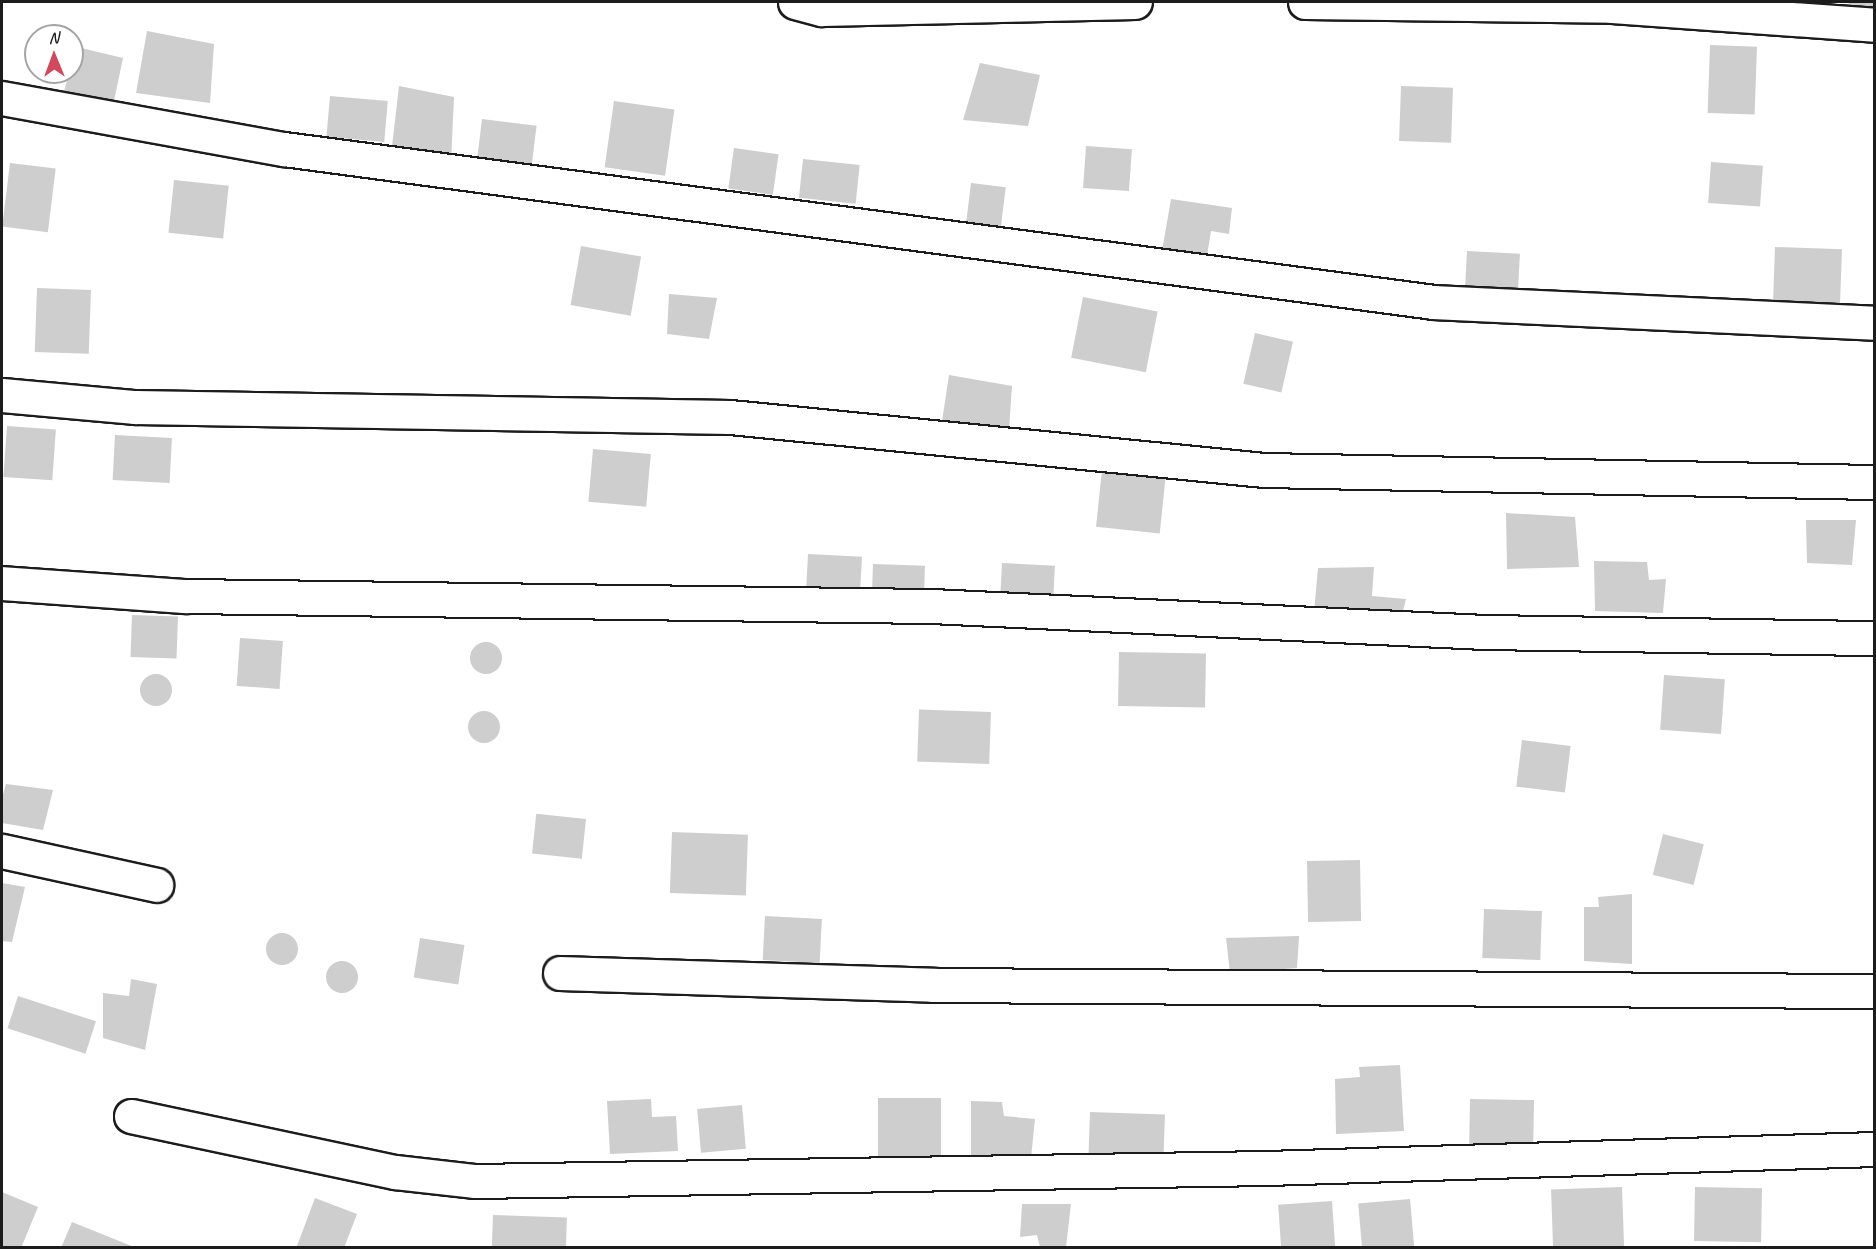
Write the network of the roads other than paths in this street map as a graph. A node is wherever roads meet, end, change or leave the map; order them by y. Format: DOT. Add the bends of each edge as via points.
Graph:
graph roads {
  1 [pos="795,2"];
  2 [pos="1135,2"];
  3 [pos="1305,2"];
  4 [pos="1875,25"];
  5 [pos="2,98"];
  6 [pos="1875,323"];
  7 [pos="2,395"];
  8 [pos="1875,482"];
  9 [pos="2,583"];
  10 [pos="1875,638"];
  11 [pos="2,851"];
  12 [pos="156,885"];
  13 [pos="560,973"];
  14 [pos="1875,991"];
  15 [pos="131,1116"];
  16 [pos="1875,1149"];
  1 -- 2 [label="street" via="822,9"];
  3 -- 4 [label="street" via="1612,6"];
  5 -- 6 [label="street" via="285,149 1434,302"];
  7 -- 8 [label="street" via="135,407 730,417 1264,470"];
  9 -- 10 [label="street" via="185,596 931,606 1485,632"];
  11 -- 12 [label="street"];
  13 -- 14 [label="street" via="933,985"];
  15 -- 16 [label="street" via="395,1172 475,1181 1256,1168"];
}
